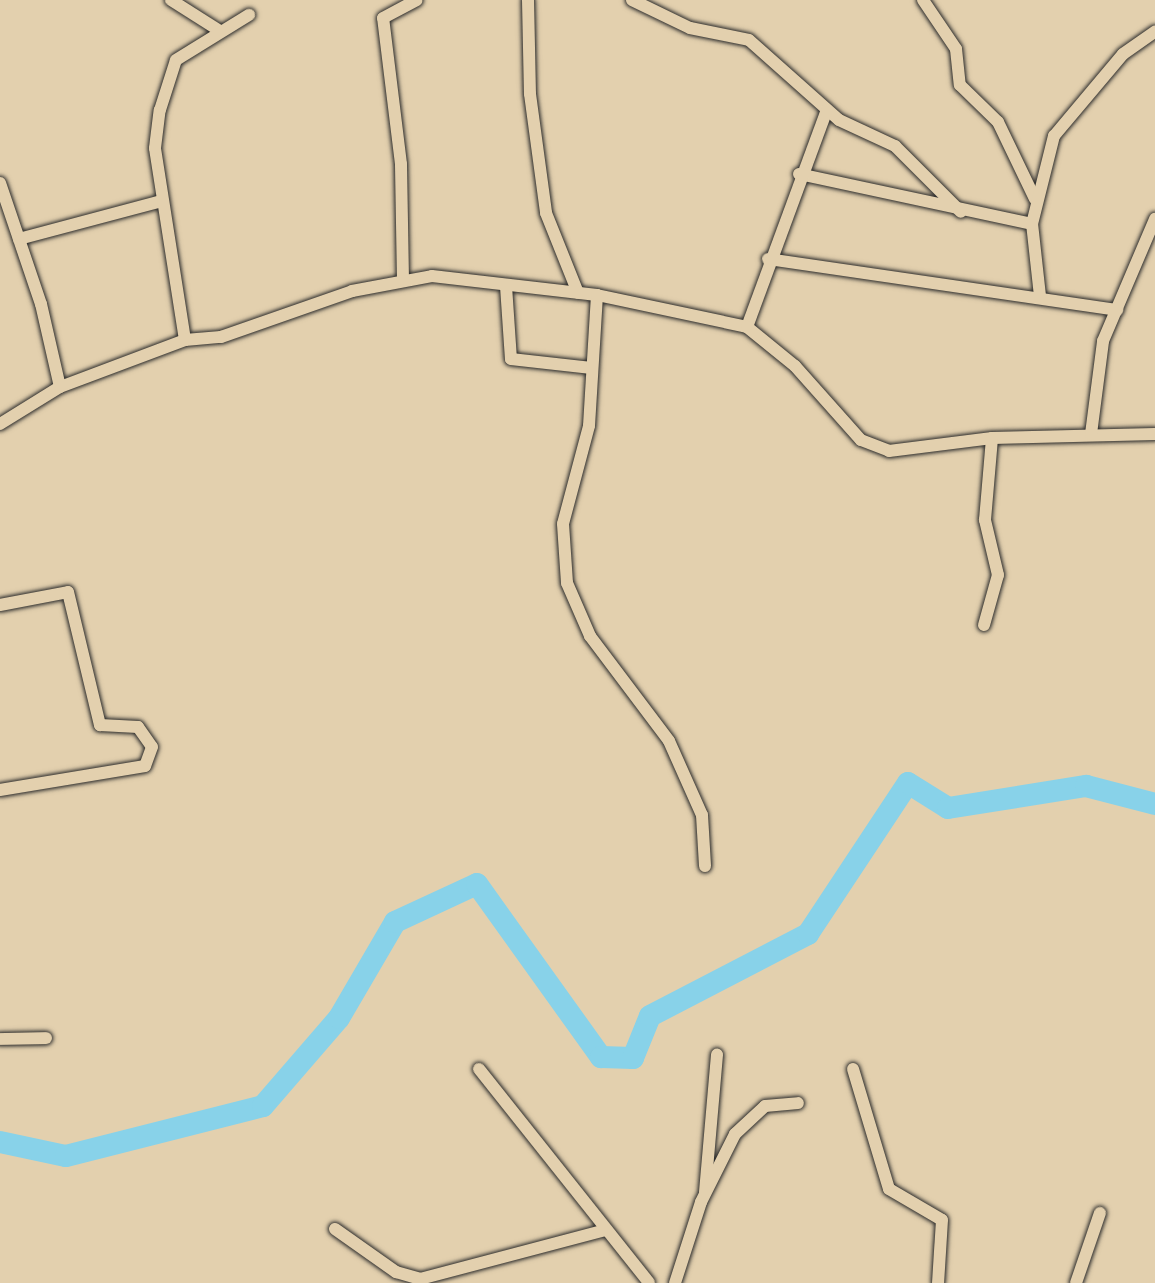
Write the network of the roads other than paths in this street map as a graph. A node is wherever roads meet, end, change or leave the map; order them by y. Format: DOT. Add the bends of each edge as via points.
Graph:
graph roads {
  1 [pos="171,0"];
  2 [pos="417,0"];
  3 [pos="528,0"];
  4 [pos="632,0"];
  5 [pos="923,0"];
  6 [pos="249,15"];
  7 [pos="220,31"];
  8 [pos="1155,32"];
  9 [pos="827,110"];
  10 [pos="799,174"];
  11 [pos="0,183"];
  12 [pos="1035,199"];
  13 [pos="162,201"];
  14 [pos="961,212"];
  15 [pos="1155,219"];
  16 [pos="1032,224"];
  17 [pos="19,239"];
  18 [pos="768,259"];
  19 [pos="403,280"];
  20 [pos="506,286"];
  21 [pos="578,293"];
  22 [pos="597,295"];
  23 [pos="1040,296"];
  24 [pos="1117,310"];
  25 [pos="747,327"];
  26 [pos="185,340"];
  27 [pos="591,368"];
  28 [pos="60,387"];
  29 [pos="0,424"];
  30 [pos="1091,434"];
  31 [pos="1155,434"];
  32 [pos="992,438"];
  33 [pos="0,605"];
  34 [pos="984,625"];
  35 [pos="0,790"];
  36 [pos="705,866"];
  37 [pos="46,1038"];
  38 [pos="0,1039"];
  39 [pos="717,1055"];
  40 [pos="479,1069"];
  41 [pos="853,1069"];
  42 [pos="798,1103"];
  43 [pos="705,1192"];
  44 [pos="1100,1213"];
  45 [pos="335,1229"];
  46 [pos="606,1230"];
  47 [pos="649,1283"];
  48 [pos="675,1283"];
  49 [pos="938,1283"];
  50 [pos="1076,1283"];
  1 -- 7 [label="street"];
  2 -- 19 [label="street" via="383,18 401,164"];
  3 -- 21 [label="street" via="530,94 546,213"];
  4 -- 9 [label="street" via="703,32 738,33"];
  5 -- 12 [label="street" via="956,49 960,85 998,122"];
  6 -- 7 [label="street"];
  7 -- 13 [label="street" via="176,60 166,80 155,148"];
  8 -- 12 [label="street" via="1123,54 1065,118"];
  9 -- 10 [label="street"];
  9 -- 14 [label="street" via="895,146"];
  10 -- 14 [label="street"];
  10 -- 18 [label="street"];
  11 -- 17 [label="street"];
  12 -- 16 [label="street"];
  13 -- 17 [label="street"];
  13 -- 26 [label="street"];
  14 -- 16 [label="street"];
  15 -- 24 [label="street"];
  16 -- 23 [label="street"];
  17 -- 28 [label="street"];
  18 -- 23 [label="street"];
  18 -- 25 [label="street"];
  19 -- 20 [label="street" via="463,277"];
  19 -- 26 [label="street" via="285,311 221,337"];
  20 -- 21 [label="street"];
  20 -- 27 [label="street" via="511,359"];
  21 -- 22 [label="street"];
  22 -- 25 [label="street"];
  22 -- 27 [label="street"];
  23 -- 24 [label="street"];
  24 -- 30 [label="street" via="1096,368"];
  25 -- 32 [label="street" via="873,447 889,451"];
  26 -- 28 [label="street"];
  27 -- 36 [label="street" via="589,426 563,524 567,583 590,636 669,741 702,815"];
  28 -- 29 [label="street"];
  30 -- 31 [label="street"];
  30 -- 32 [label="street"];
  32 -- 34 [label="street" via="985,520 998,575"];
  33 -- 35 [label="street" via="68,592 100,725 138,727 152,747 145,766"];
  37 -- 38 [label="street"];
  39 -- 43 [label="street"];
  40 -- 46 [label="street"];
  41 -- 49 [label="street" via="889,1189 942,1220"];
  42 -- 43 [label="street" via="765,1106 742,1127"];
  43 -- 48 [label="street"];
  44 -- 50 [label="street"];
  45 -- 46 [label="street" via="396,1272 420,1279"];
  46 -- 47 [label="street"];
}
